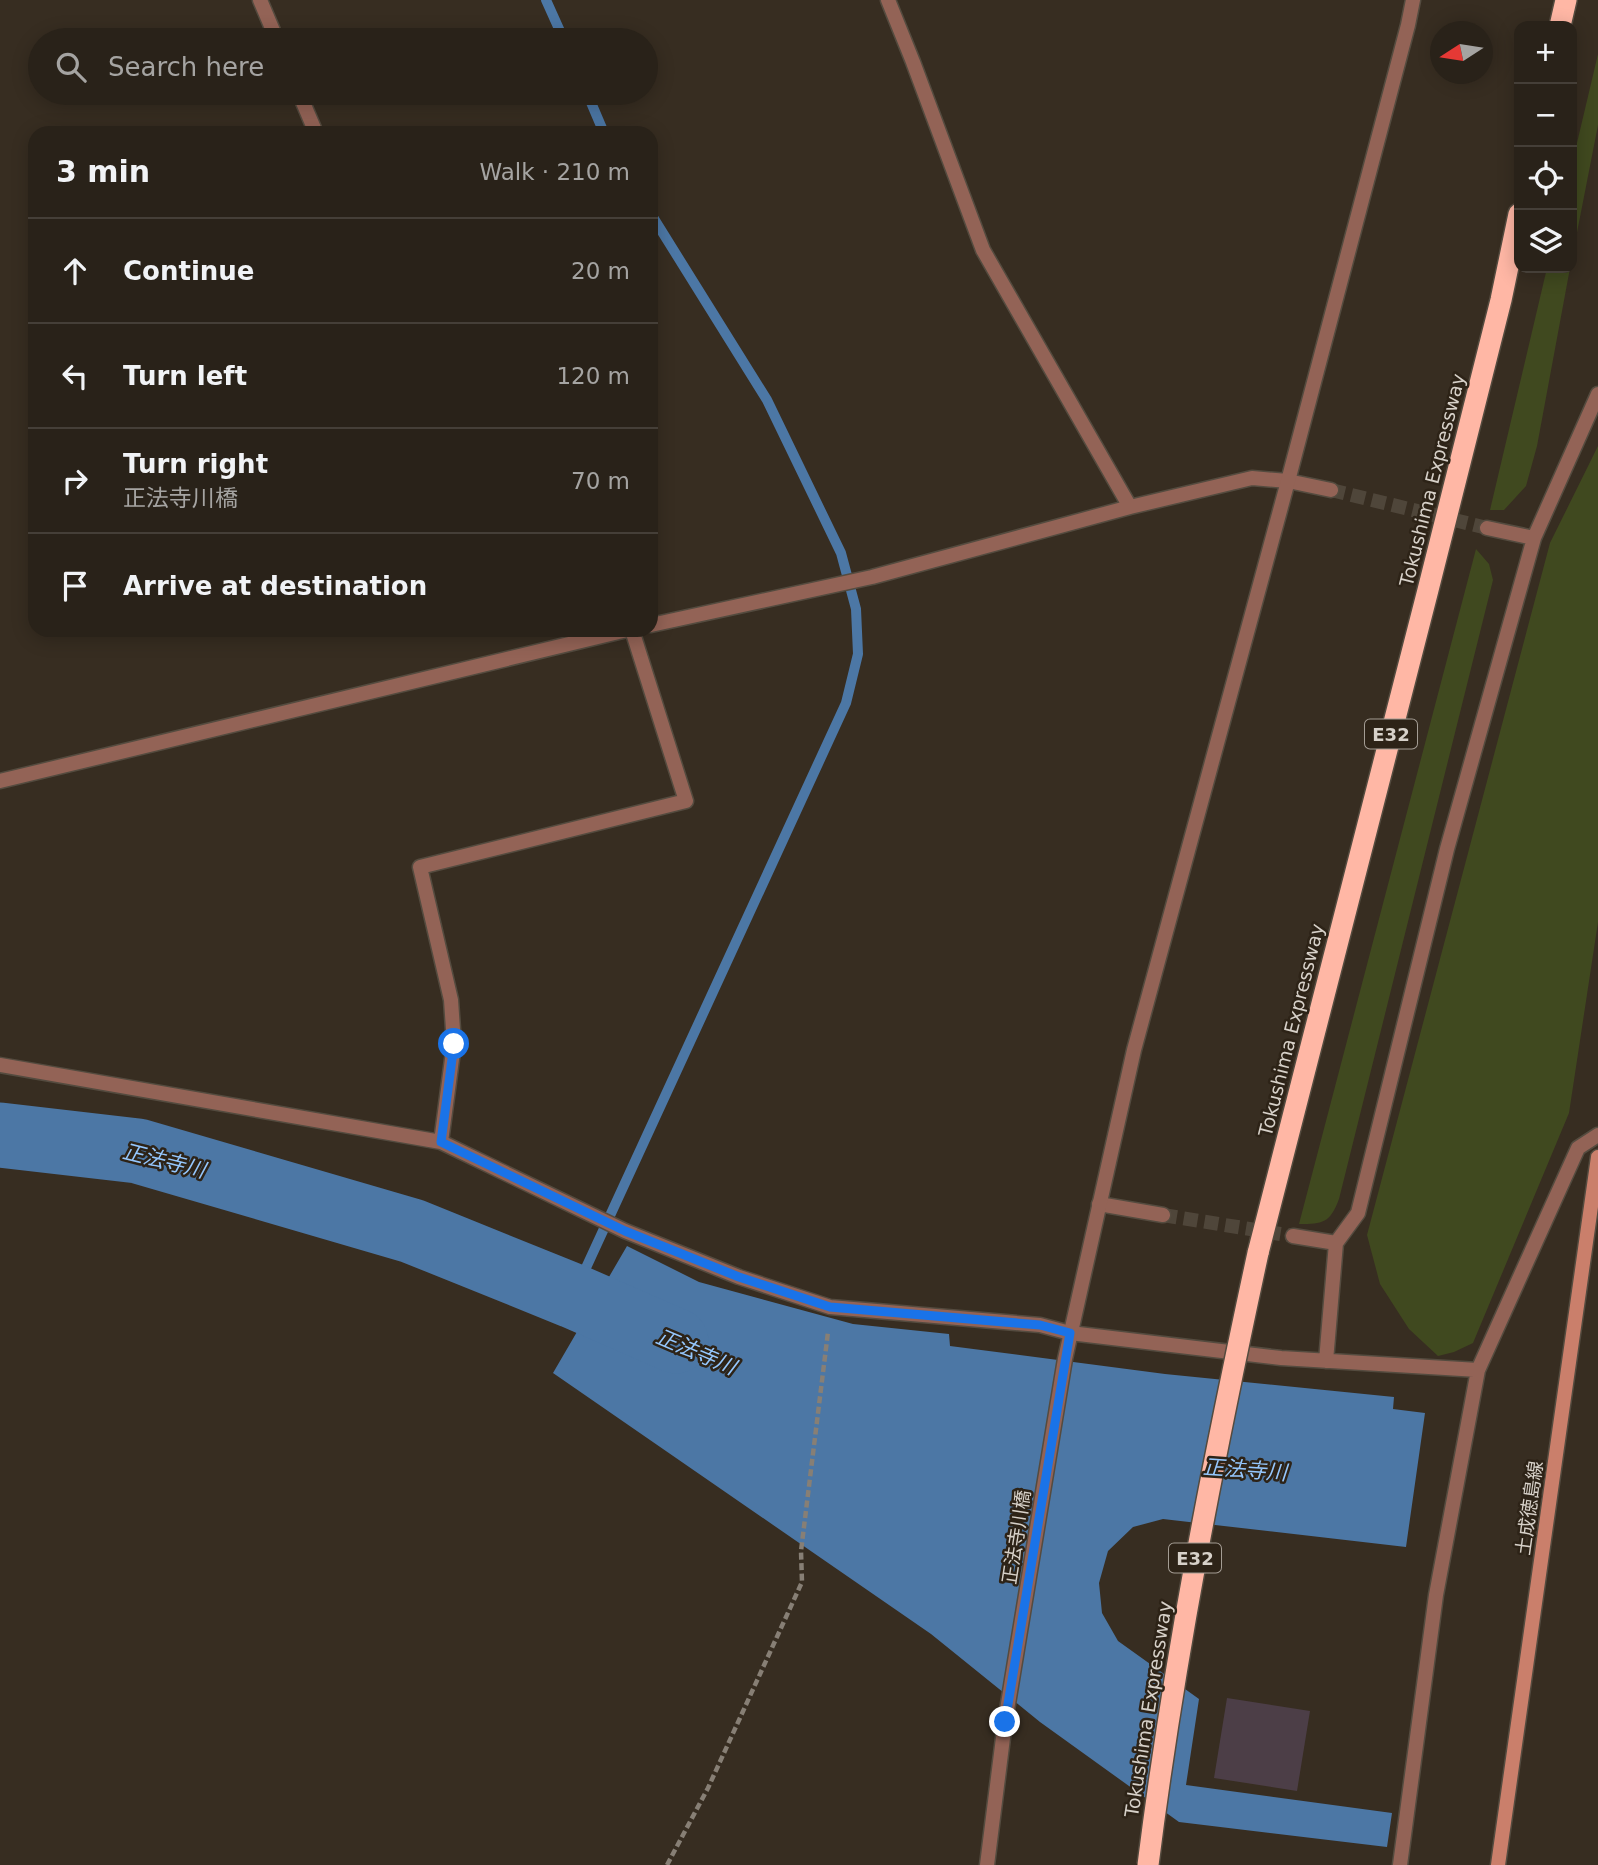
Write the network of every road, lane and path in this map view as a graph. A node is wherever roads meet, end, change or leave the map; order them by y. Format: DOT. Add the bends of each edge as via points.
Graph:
graph roads {
  1 [pos="260,0"];
  2 [pos="888,0"];
  3 [pos="1413,0"];
  4 [pos="1566,0"];
  5 [pos="1561,21"];
  6 [pos="272,28"];
  7 [pos="304,105"];
  8 [pos="313,126"];
  9 [pos="1514,236"];
  10 [pos="1598,394"];
  11 [pos="1288,481"];
  12 [pos="1331,490"];
  13 [pos="1130,507"];
  14 [pos="1487,528"];
  15 [pos="1534,538"];
  16 [pos="658,623"];
  17 [pos="597,637"];
  18 [pos="634,637"];
  19 [pos="0,781"];
  20 [pos="0,1065"];
  21 [pos="1598,1135"];
  22 [pos="441,1142"];
  23 [pos="1598,1157"];
  24 [pos="1099,1204"];
  25 [pos="1163,1215"];
  26 [pos="1293,1236"];
  27 [pos="1336,1243"];
  28 [pos="829,1324"];
  29 [pos="1070,1333"];
  30 [pos="1326,1361"];
  31 [pos="1478,1370"];
  32 [pos="667,1865"];
  33 [pos="986,1865"];
  34 [pos="1149,1865"];
  35 [pos="1400,1865"];
  36 [pos="1497,1865"];
  1 -- 6 [label="street"];
  2 -- 13 [label="street" via="984,250"];
  3 -- 11 [label="street, 正法寺川橋"];
  4 -- 5 [label="highway"];
  7 -- 8 [label="street"];
  9 -- 34 [label="highway, Tokushima Expressway / E32, bridge" via="1258,1253 1188,1596"];
  10 -- 15 [label="street"];
  11 -- 12 [label="street"];
  11 -- 13 [label="street" via="1252,478"];
  11 -- 24 [label="street, 正法寺川橋" via="1134,1050"];
  13 -- 16 [label="street" via="872,577"];
  14 -- 15 [label="street"];
  15 -- 27 [label="street" via="1447,849 1358,1213"];
  17 -- 19 [label="street"];
  18 -- 22 [label="street" via="687,801 420,867 451,1000 454,1044"];
  20 -- 22 [label="street"];
  21 -- 31 [label="street" via="1578,1148"];
  22 -- 29 [label="street" via="625,1231 739,1277 830,1307 1040,1325"];
  23 -- 36 [label="main road, 土成徳島線"];
  24 -- 25 [label="street"];
  24 -- 29 [label="street, 正法寺川橋"];
  26 -- 27 [label="street"];
  27 -- 30 [label="street"];
  28 -- 32 [label="path" via="801,1551 802,1582 708,1788"];
  29 -- 30 [label="street"];
  29 -- 33 [label="street, 正法寺川橋" via="1005,1722"];
  30 -- 31 [label="street"];
  31 -- 35 [label="street" via="1436,1595"];
}
